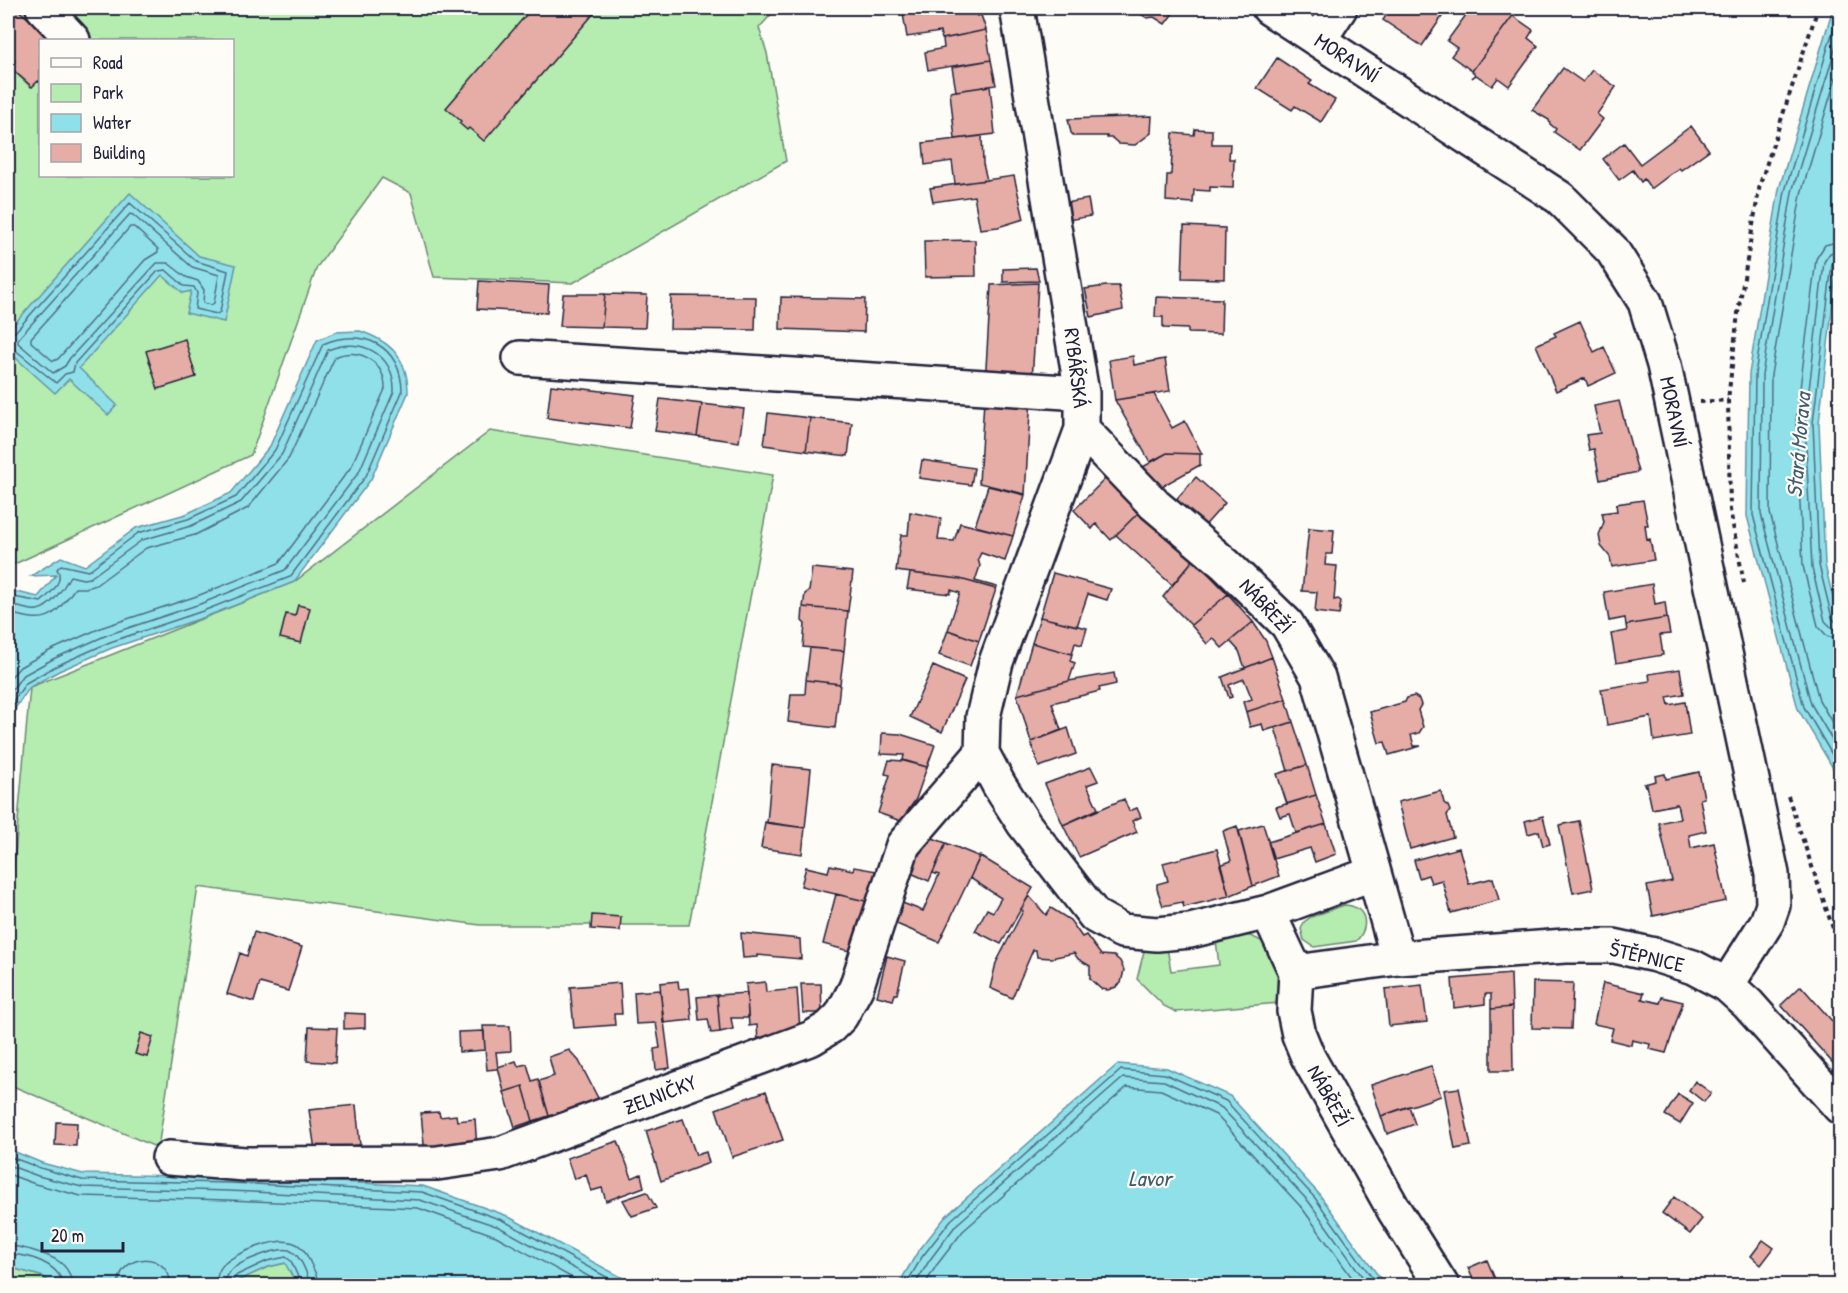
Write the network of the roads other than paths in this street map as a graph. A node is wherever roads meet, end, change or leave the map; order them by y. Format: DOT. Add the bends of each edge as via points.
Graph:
graph roads {
  1 [pos="43,8"];
  2 [pos="1017,8"];
  3 [pos="1269,8"];
  4 [pos="1340,8"];
  5 [pos="72,39"];
  6 [pos="1319,40"];
  7 [pos="520,358"];
  8 [pos="1083,393"];
  9 [pos="1082,429"];
  10 [pos="982,753"];
  11 [pos="1374,873"];
  12 [pos="1268,912"];
  13 [pos="1398,958"];
  14 [pos="1296,972"];
  15 [pos="1727,986"];
  16 [pos="1840,1107"];
  17 [pos="169,1158"];
  18 [pos="1442,1286"];
  1 -- 5 [label="street"];
  2 -- 8 [label="street, RYBÁŘSKÁ"];
  3 -- 6 [label="street, MORAVNÍ"];
  4 -- 6 [label="street"];
  6 -- 15 [label="street, MORAVNÍ" via="1560,198 1612,250 1645,302 1666,375 1772,874 1773,905 1767,922"];
  7 -- 8 [label="street"];
  8 -- 9 [label="street, RYBÁŘSKÁ"];
  9 -- 10 [label="street, RYBÁŘSKÁ" via="996,662 983,717"];
  9 -- 11 [label="street, NÁBŘEŽÍ" via="1155,505 1225,564 1287,624 1318,677"];
  10 -- 12 [label="street" via="1024,824 1095,916 1122,931 1158,934 1190,931"];
  10 -- 17 [label="street, ZELNIČKY" via="903,845 856,988 841,1016 812,1038 501,1154 436,1163 245,1164"];
  11 -- 12 [label="street"];
  11 -- 13 [label="street, NÁBŘEŽÍ"];
  12 -- 14 [label="street, NÁBŘEŽÍ"];
  13 -- 14 [label="street"];
  13 -- 15 [label="street, ŠTĚPNICE" via="1553,946 1614,946 1693,968"];
  14 -- 18 [label="street, NÁBŘEŽÍ" via="1294,1011 1308,1057"];
  15 -- 16 [label="street, ŠTĚPNICE" via="1748,1004"];
}
